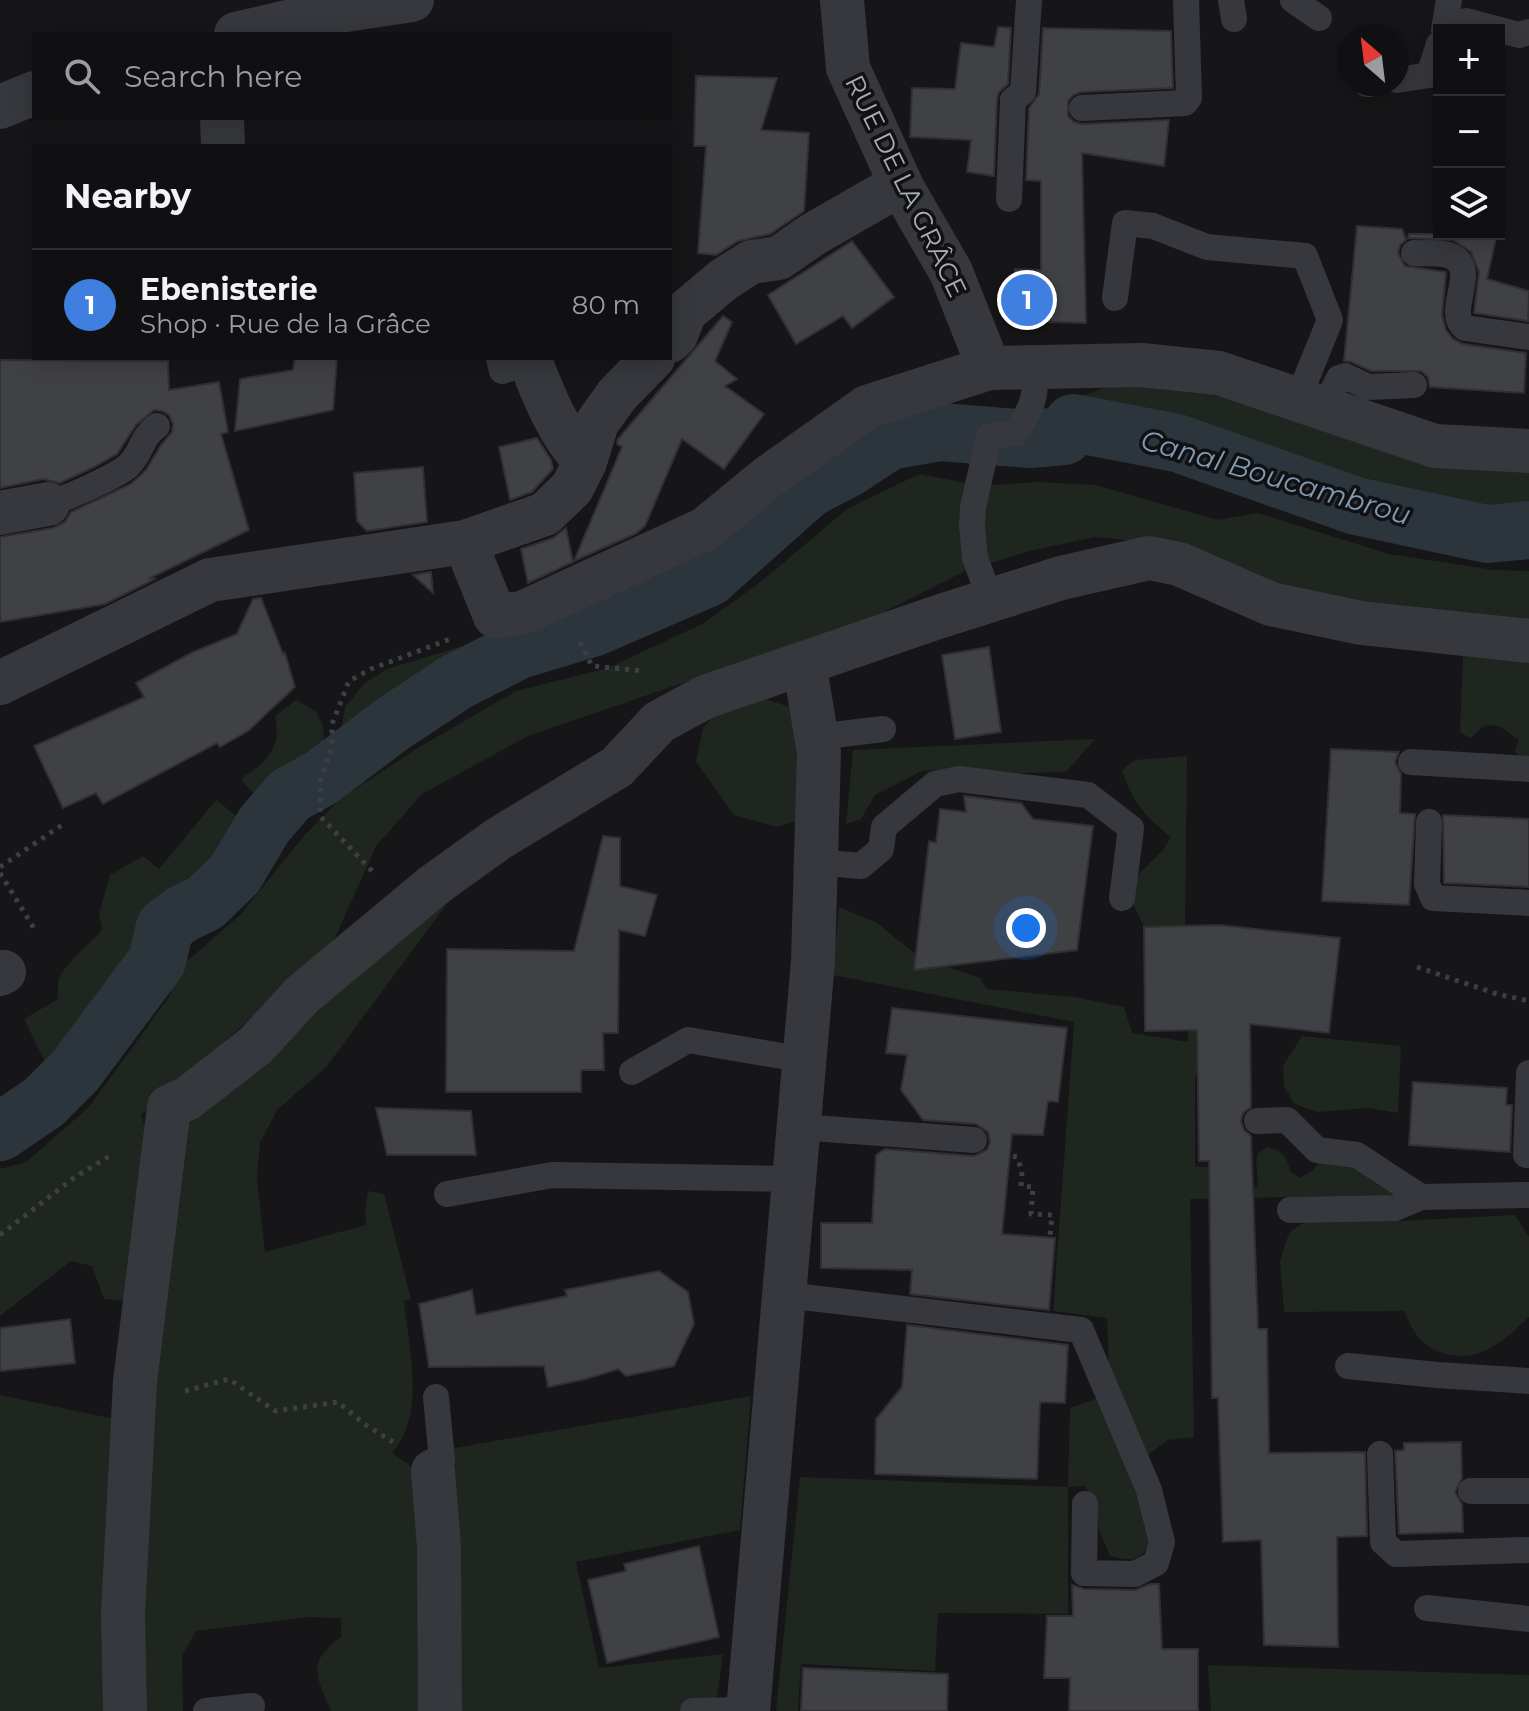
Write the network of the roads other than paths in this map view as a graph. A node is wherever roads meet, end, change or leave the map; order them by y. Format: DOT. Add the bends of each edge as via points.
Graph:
graph roads {
  1 [pos="412,0"];
  2 [pos="842,0"];
  3 [pos="1029,0"];
  4 [pos="1186,0"];
  5 [pos="1293,0"];
  6 [pos="1449,0"];
  7 [pos="324,7"];
  8 [pos="1319,18"];
  9 [pos="1455,24"];
  10 [pos="243,32"];
  11 [pos="1529,32"];
  12 [pos="1505,33"];
  13 [pos="1433,63"];
  14 [pos="1409,78"];
  15 [pos="32,94"];
  16 [pos="0,107"];
  17 [pos="1082,108"];
  18 [pos="222,120"];
  19 [pos="223,144"];
  20 [pos="903,189"];
  21 [pos="1009,199"];
  22 [pos="1414,253"];
  23 [pos="1115,298"];
  24 [pos="1529,337"];
  25 [pos="672,339"];
  26 [pos="520,360"];
  27 [pos="651,360"];
  28 [pos="1034,367"];
  29 [pos="989,368"];
  30 [pos="1414,385"];
  31 [pos="1311,403"];
  32 [pos="157,426"];
  33 [pos="1529,451"];
  34 [pos="585,462"];
  35 [pos="48,504"];
  36 [pos="0,513"];
  37 [pos="465,542"];
  38 [pos="991,601"];
  39 [pos="1529,641"];
  40 [pos="804,663"];
  41 [pos="0,683"];
  42 [pos="883,729"];
  43 [pos="817,737"];
  44 [pos="1411,762"];
  45 [pos="1529,769"];
  46 [pos="1429,822"];
  47 [pos="816,862"];
  48 [pos="1122,898"];
  49 [pos="1529,903"];
  50 [pos="805,1060"];
  51 [pos="632,1072"];
  52 [pos="1529,1073"];
  53 [pos="1257,1121"];
  54 [pos="800,1127"];
  55 [pos="974,1140"];
  56 [pos="1529,1155"];
  57 [pos="796,1179"];
  58 [pos="447,1194"];
  59 [pos="1529,1195"];
  60 [pos="1421,1197"];
  61 [pos="1290,1210"];
  62 [pos="786,1295"];
  63 [pos="1348,1366"];
  64 [pos="1529,1381"];
  65 [pos="436,1397"];
  66 [pos="1380,1454"];
  67 [pos="433,1471"];
  68 [pos="1471,1491"];
  69 [pos="1529,1491"];
  70 [pos="1085,1504"];
  71 [pos="1529,1550"];
  72 [pos="1427,1608"];
  73 [pos="1529,1619"];
  74 [pos="252,1706"];
  75 [pos="125,1711"];
  76 [pos="206,1711"];
  77 [pos="440,1711"];
  78 [pos="693,1711"];
  79 [pos="748,1711"];
  1 -- 7 [label="street"];
  2 -- 20 [label="street, RUE DE LA GRÂCE" via="848,68"];
  3 -- 21 [label="lane" via="1023,92 1013,100"];
  4 -- 17 [label="lane" via="1187,113"];
  5 -- 8 [label="lane"];
  6 -- 9 [label="lane"];
  7 -- 10 [label="street"];
  11 -- 12 [label="lane"];
  13 -- 14 [label="lane" via="1429,75"];
  15 -- 16 [label="street"];
  18 -- 19 [label="street"];
  20 -- 25 [label="street" via="885,193 779,258 751,262 685,312"];
  20 -- 29 [label="street, RUE DE LA GRÂCE" via="951,272"];
  22 -- 24 [label="lane" via="1457,259 1463,274 1460,326"];
  23 -- 31 [label="lane" via="1125,223 1153,226 1207,247 1305,256 1330,320"];
  26 -- 34 [label="street"];
  27 -- 34 [label="street" via="597,423"];
  28 -- 29 [label="street"];
  28 -- 31 [label="street" via="1141,365 1219,373"];
  28 -- 38 [label="lane" via="1030,410 1016,433 989,436 973,507 975,558"];
  29 -- 37 [label="street" via="867,407 705,529 508,615"];
  30 -- 31 [label="lane" via="1368,387 1345,376"];
  31 -- 33 [label="street" via="1435,446"];
  32 -- 35 [label="lane" via="127,467"];
  34 -- 37 [label="street" via="572,488 545,514"];
  35 -- 36 [label="street"];
  37 -- 41 [label="street" via="210,580"];
  38 -- 39 [label="street" via="1149,558 1179,564 1271,604 1346,620"];
  38 -- 40 [label="street"];
  40 -- 43 [label="street"];
  40 -- 75 [label="street" via="705,697 659,722 617,767 434,885 302,995 256,1045 169,1107 135,1382 123,1614"];
  42 -- 43 [label="lane"];
  43 -- 47 [label="street"];
  44 -- 45 [label="lane"];
  46 -- 49 [label="lane" via="1427,884 1433,898"];
  47 -- 48 [label="lane" via="861,866 881,849 884,827 935,784 959,779 1088,795 1131,828"];
  47 -- 50 [label="street"];
  50 -- 51 [label="lane" via="688,1040"];
  50 -- 54 [label="street"];
  52 -- 56 [label="lane"];
  53 -- 60 [label="lane" via="1287,1120 1317,1150 1357,1155"];
  54 -- 55 [label="lane"];
  54 -- 57 [label="street"];
  57 -- 58 [label="lane" via="552,1175"];
  57 -- 62 [label="street"];
  59 -- 60 [label="lane"];
  60 -- 61 [label="lane" via="1395,1208"];
  62 -- 70 [label="lane" via="1081,1330 1149,1490 1162,1542 1156,1563 1135,1574 1084,1573"];
  62 -- 79 [label="street"];
  63 -- 64 [label="lane"];
  65 -- 67 [label="lane" via="442,1460"];
  66 -- 71 [label="lane" via="1383,1542 1396,1554"];
  67 -- 77 [label="street"];
  68 -- 69 [label="lane"];
  72 -- 73 [label="lane"];
  74 -- 76 [label="lane"];
  78 -- 79 [label="lane"];
}
